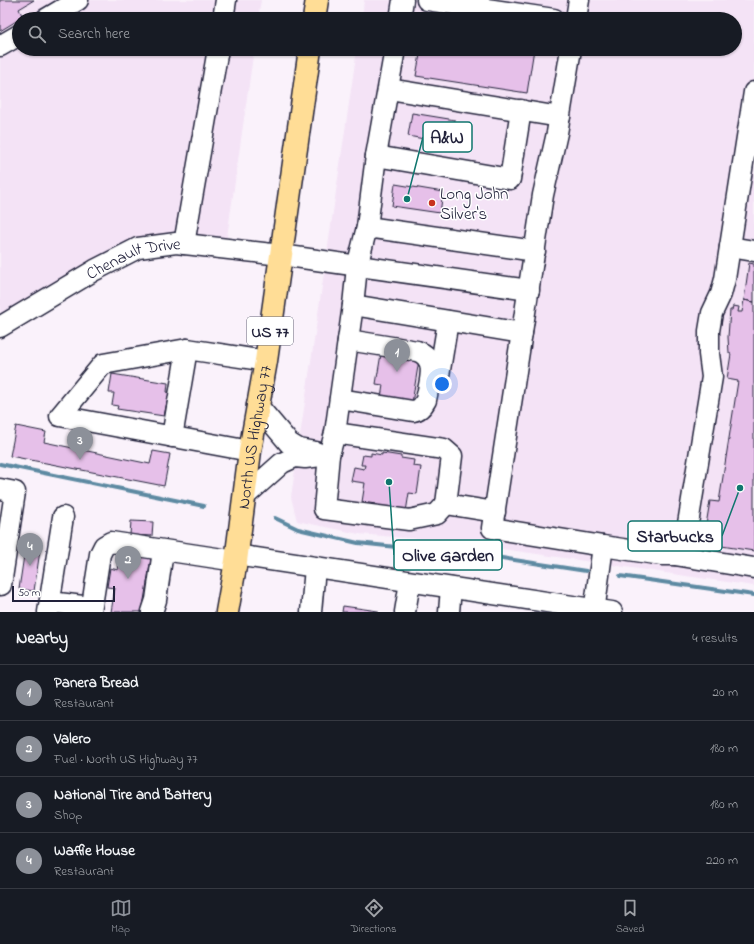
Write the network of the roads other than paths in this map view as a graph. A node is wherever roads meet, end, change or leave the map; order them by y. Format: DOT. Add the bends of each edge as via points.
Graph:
graph roads {
  1 [pos="78,0"];
  2 [pos="226,0"];
  3 [pos="316,0"];
  4 [pos="403,0"];
  5 [pos="426,0"];
  6 [pos="579,0"];
  7 [pos="58,12"];
  8 [pos="224,12"];
  9 [pos="315,12"];
  10 [pos="401,12"];
  11 [pos="507,12"];
  12 [pos="577,12"];
  13 [pos="12,39"];
  14 [pos="0,46"];
  15 [pos="217,56"];
  16 [pos="309,56"];
  17 [pos="394,56"];
  18 [pos="570,56"];
  19 [pos="389,89"];
  20 [pos="754,92"];
  21 [pos="521,110"];
  22 [pos="560,117"];
  23 [pos="376,156"];
  24 [pos="367,227"];
  25 [pos="184,244"];
  26 [pos="730,248"];
  27 [pos="535,251"];
  28 [pos="754,251"];
  29 [pos="281,255"];
  30 [pos="357,267"];
  31 [pos="529,290"];
  32 [pos="353,305"];
  33 [pos="448,321"];
  34 [pos="0,327"];
  35 [pos="522,332"];
  36 [pos="348,336"];
  37 [pos="187,349"];
  38 [pos="266,361"];
  39 [pos="441,366"];
  40 [pos="340,399"];
  41 [pos="257,405"];
  42 [pos="413,411"];
  43 [pos="335,433"];
  44 [pos="172,437"];
  45 [pos="250,451"];
  46 [pos="329,455"];
  47 [pos="7,490"];
  48 [pos="244,496"];
  49 [pos="446,504"];
  50 [pos="495,512"];
  51 [pos="63,517"];
  52 [pos="603,546"];
  53 [pos="163,551"];
  54 [pos="675,555"];
  55 [pos="236,558"];
  56 [pos="315,568"];
  57 [pos="754,568"];
  58 [pos="410,582"];
  59 [pos="1,585"];
  60 [pos="451,588"];
  61 [pos="521,605"];
  62 [pos="49,607"];
  63 [pos="560,608"];
  64 [pos="91,609"];
  65 [pos="600,611"];
  66 [pos="152,612"];
  67 [pos="227,612"];
  68 [pos="311,612"];
  69 [pos="405,612"];
  70 [pos="449,612"];
  1 -- 7 [label="street"];
  2 -- 8 [label="street"];
  3 -- 9 [label="main road"];
  4 -- 10 [label="street"];
  5 -- 11 [label="street"];
  6 -- 12 [label="street"];
  13 -- 14 [label="street"];
  15 -- 25 [label="street"];
  16 -- 29 [label="main road, North US Highway 77 / US 77"];
  17 -- 19 [label="street"];
  18 -- 22 [label="street"];
  19 -- 21 [label="street"];
  19 -- 23 [label="street"];
  20 -- 26 [label="street"];
  21 -- 22 [label="street"];
  21 -- 23 [label="street" via="510,179"];
  22 -- 27 [label="street" via="543,195"];
  23 -- 24 [label="street"];
  24 -- 27 [label="street"];
  24 -- 30 [label="street"];
  25 -- 29 [label="street, Chenault Drive"];
  25 -- 34 [label="street, Chenault Drive" via="138,248 95,270"];
  26 -- 28 [label="street"];
  26 -- 54 [label="street" via="725,279 712,313 709,331 712,377 685,542"];
  27 -- 31 [label="street"];
  29 -- 30 [label="street, Chenault Drive"];
  29 -- 38 [label="main road, North US Highway 77 / US 77"];
  30 -- 31 [label="street, Chenault Drive"];
  30 -- 32 [label="street"];
  31 -- 35 [label="street"];
  32 -- 33 [label="street"];
  32 -- 36 [label="street"];
  33 -- 35 [label="street"];
  33 -- 39 [label="street"];
  35 -- 50 [label="street"];
  36 -- 39 [label="street" via="424,343 439,356"];
  36 -- 40 [label="street"];
  36 -- 42 [label="street" via="426,355 431,365 426,400 421,408"];
  37 -- 38 [label="street"];
  37 -- 44 [label="street"];
  37 -- 44 [label="street" via="103,364 60,416"];
  38 -- 41 [label="main road, North US Highway 77 / US 77"];
  39 -- 42 [label="street" via="434,405 424,413"];
  40 -- 42 [label="street"];
  40 -- 43 [label="street"];
  41 -- 45 [label="main road, North US Highway 77 / US 77"];
  41 -- 46 [label="street" via="293,446"];
  43 -- 46 [label="street"];
  43 -- 49 [label="street" via="444,449 452,456"];
  44 -- 45 [label="street"];
  45 -- 48 [label="main road, North US Highway 77 / US 77"];
  46 -- 48 [label="street" via="290,459"];
  46 -- 49 [label="street" via="324,509 409,520 437,514"];
  47 -- 59 [label="street"];
  48 -- 55 [label="main road, North US Highway 77 / US 77"];
  49 -- 50 [label="street"];
  50 -- 52 [label="street" via="492,528"];
  51 -- 62 [label="street"];
  52 -- 54 [label="street"];
  52 -- 65 [label="street"];
  53 -- 55 [label="street"];
  53 -- 64 [label="street" via="108,543 100,554"];
  53 -- 66 [label="street"];
  54 -- 57 [label="street"];
  55 -- 56 [label="street"];
  55 -- 67 [label="main road, North US Highway 77 / US 77"];
  56 -- 58 [label="street"];
  56 -- 68 [label="street"];
  58 -- 60 [label="street"];
  58 -- 69 [label="street"];
  60 -- 61 [label="street"];
  60 -- 70 [label="street"];
  61 -- 63 [label="street"];
  62 -- 64 [label="street"];
  63 -- 65 [label="street"];
}
